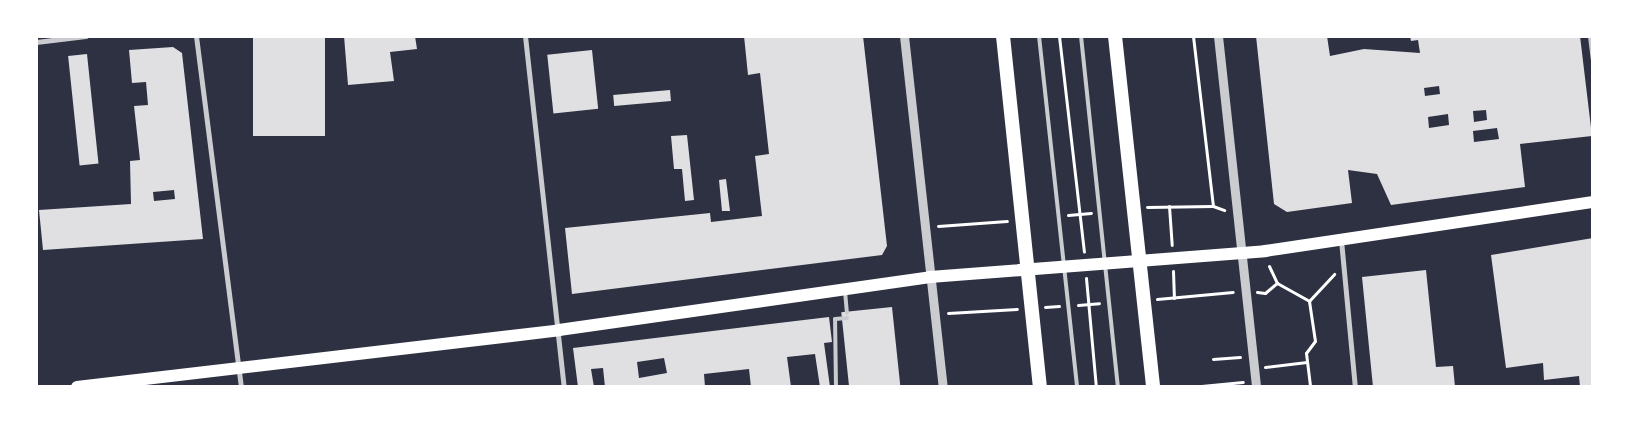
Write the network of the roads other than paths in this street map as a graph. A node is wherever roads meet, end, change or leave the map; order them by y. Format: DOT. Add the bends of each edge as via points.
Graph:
graph roads {
  1 [pos="86,36"];
  2 [pos="196,36"];
  3 [pos="525,36"];
  4 [pos="904,36"];
  5 [pos="1002,36"];
  6 [pos="1039,36"];
  7 [pos="1081,36"];
  8 [pos="1115,36"];
  9 [pos="1218,36"];
  10 [pos="1590,36"];
  11 [pos="36,42"];
  12 [pos="1593,59"];
  13 [pos="1593,202"];
  14 [pos="1340,239"];
  15 [pos="1242,252"];
  16 [pos="1140,260"];
  17 [pos="1106,263"];
  18 [pos="1066,267"];
  19 [pos="1028,270"];
  20 [pos="930,277"];
  21 [pos="845,289"];
  22 [pos="559,330"];
  23 [pos="239,368"];
  24 [pos="1256,384"];
  25 [pos="77,387"];
  26 [pos="241,387"];
  27 [pos="564,387"];
  28 [pos="836,387"];
  29 [pos="943,387"];
  30 [pos="1040,387"];
  31 [pos="1077,387"];
  32 [pos="1118,387"];
  33 [pos="1153,387"];
  34 [pos="1355,387"];
  1 -- 11 [label="street"];
  2 -- 23 [label="street"];
  3 -- 22 [label="street"];
  4 -- 20 [label="street"];
  5 -- 19 [label="highway"];
  6 -- 18 [label="lane"];
  7 -- 17 [label="lane"];
  8 -- 16 [label="highway"];
  9 -- 15 [label="street"];
  10 -- 12 [label="street"];
  13 -- 14 [label="main road"];
  14 -- 15 [label="main road"];
  14 -- 34 [label="street"];
  15 -- 16 [label="main road"];
  15 -- 24 [label="street"];
  16 -- 17 [label="main road"];
  16 -- 33 [label="highway"];
  17 -- 18 [label="main road"];
  17 -- 32 [label="lane"];
  18 -- 19 [label="main road"];
  18 -- 31 [label="lane"];
  19 -- 20 [label="main road"];
  19 -- 30 [label="highway"];
  20 -- 21 [label="main road"];
  20 -- 29 [label="street"];
  21 -- 22 [label="main road"];
  21 -- 28 [label="lane" via="847,316 835,319"];
  22 -- 23 [label="main road"];
  22 -- 27 [label="street"];
  23 -- 25 [label="main road"];
  23 -- 26 [label="street"];
}
